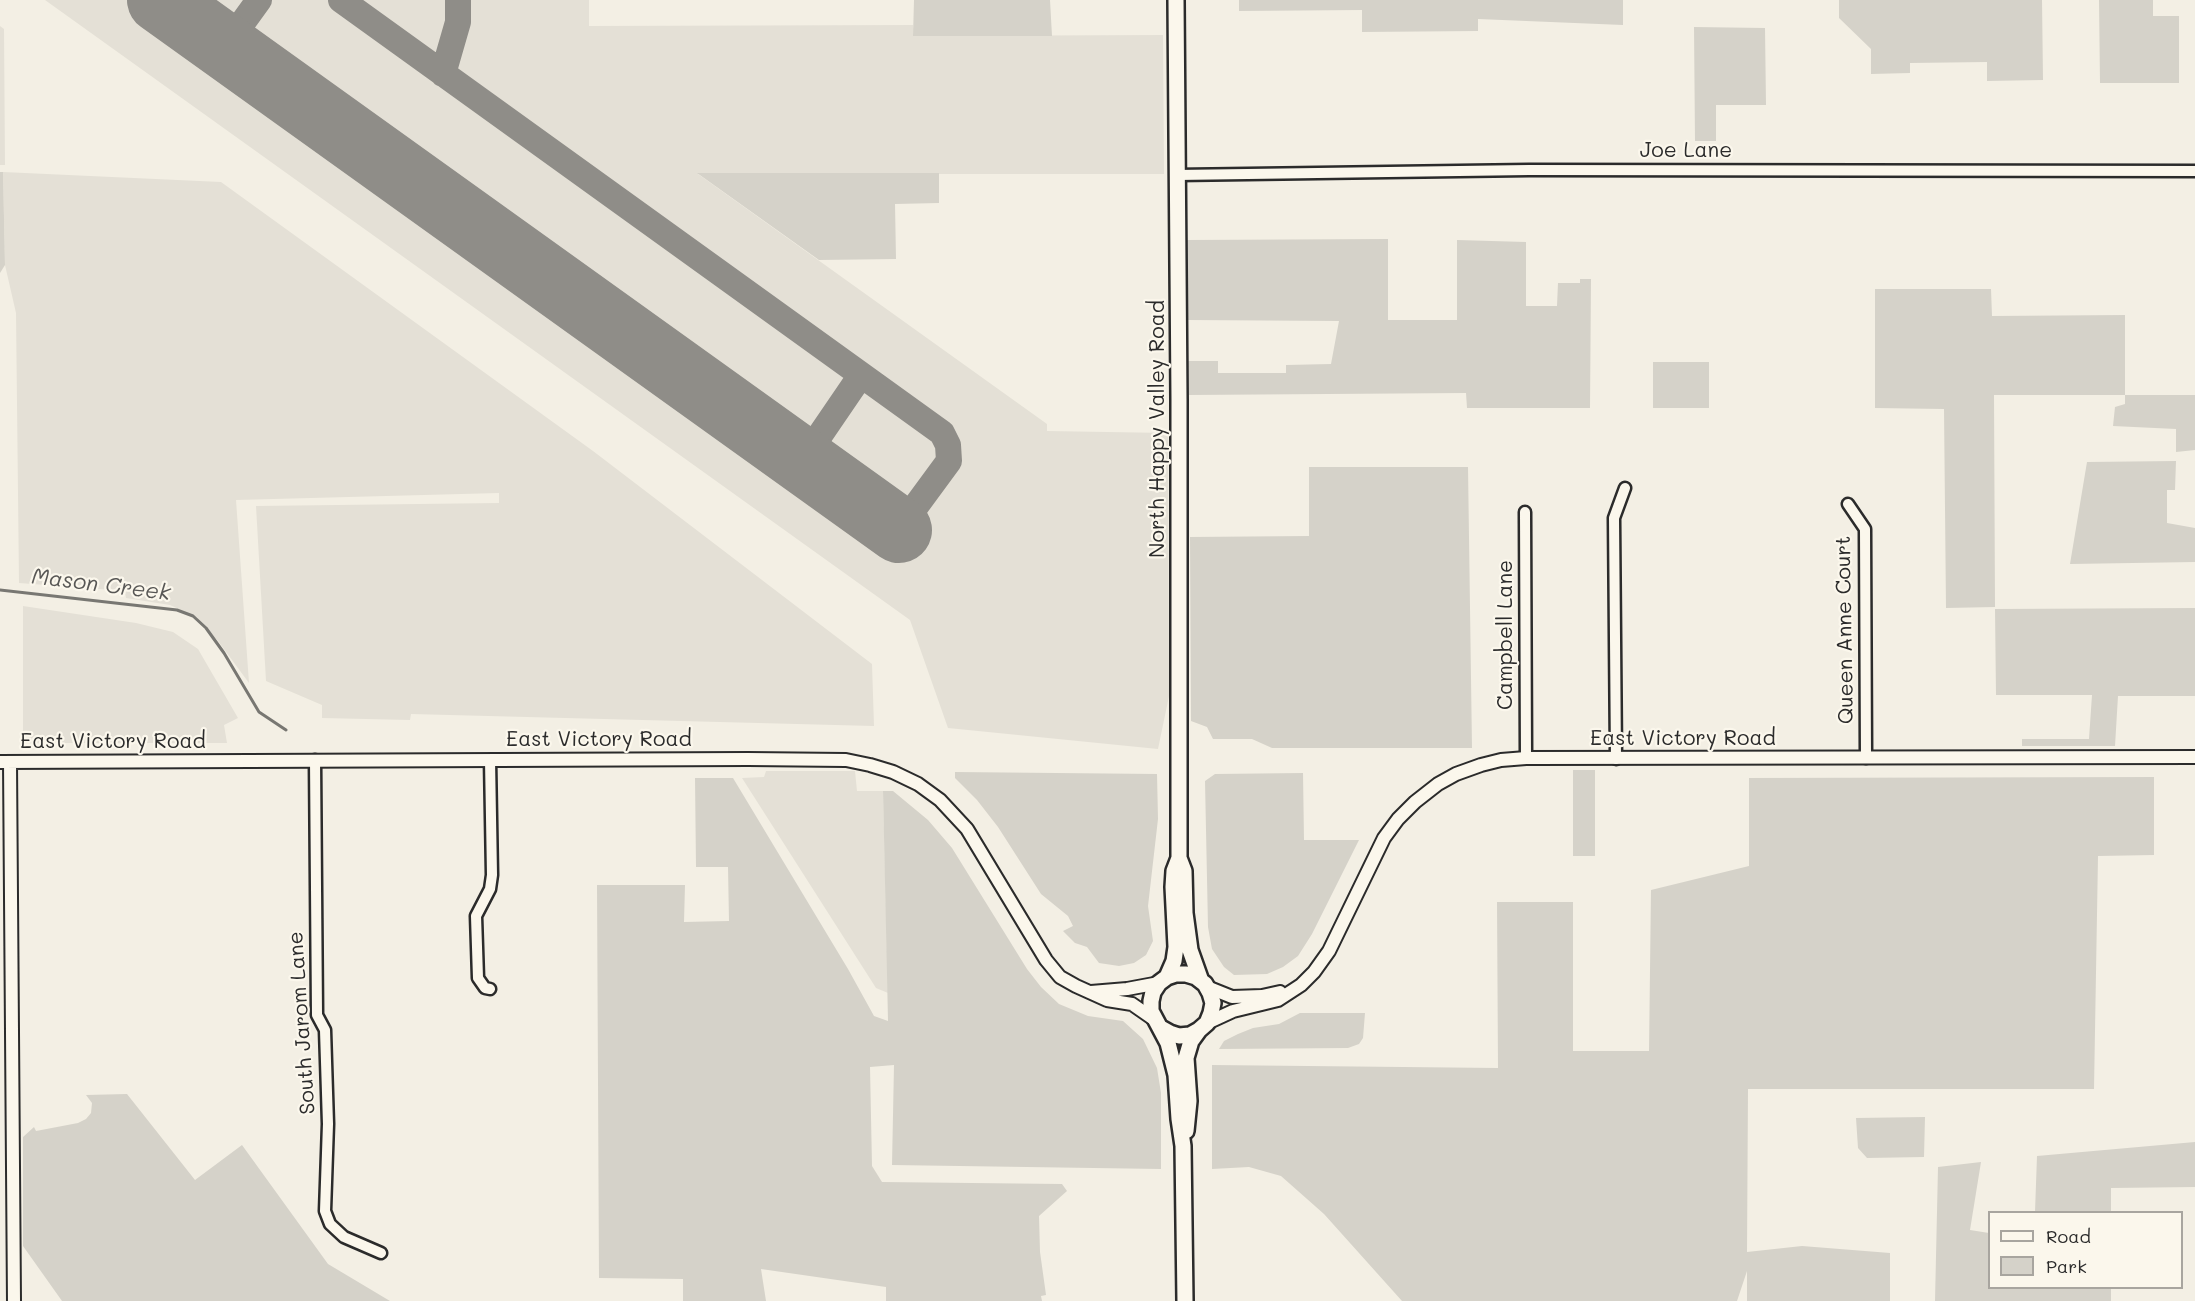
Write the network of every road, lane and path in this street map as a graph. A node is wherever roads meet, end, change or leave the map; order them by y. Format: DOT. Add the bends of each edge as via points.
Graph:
graph roads {
  1 [pos="1176,0"];
  2 [pos="2195,171"];
  3 [pos="1177,175"];
  4 [pos="1625,488"];
  5 [pos="1848,504"];
  6 [pos="1526,512"];
  7 [pos="2195,757"];
  8 [pos="1526,758"];
  9 [pos="1866,758"];
  10 [pos="1616,759"];
  11 [pos="315,760"];
  12 [pos="490,760"];
  13 [pos="5,762"];
  14 [pos="1179,858"];
  15 [pos="6,896"];
  16 [pos="1163,980"];
  17 [pos="1204,984"];
  18 [pos="490,989"];
  19 [pos="1091,992"];
  20 [pos="1287,993"];
  21 [pos="1158,1024"];
  22 [pos="1203,1027"];
  23 [pos="1183,1146"];
  24 [pos="381,1253"];
  25 [pos="14,1301"];
  26 [pos="1185,1301"];
  1 -- 3 [label="main road, North Happy Valley Road"];
  2 -- 3 [label="street, Joe Lane" via="1529,170"];
  3 -- 14 [label="main road, North Happy Valley Road"];
  4 -- 10 [label="street" via="1614,518"];
  5 -- 9 [label="street, Queen Anne Court" via="1865,530"];
  6 -- 8 [label="street, Campbell Lane"];
  7 -- 9 [label="street, East Victory Road"];
  8 -- 10 [label="street, East Victory Road"];
  8 -- 20 [label="street, East Victory Road" via="1502,760 1456,774 1415,802 1384,838 1329,951 1314,972"];
  9 -- 10 [label="street, East Victory Road"];
  11 -- 12 [label="street, East Victory Road"];
  11 -- 13 [label="street, East Victory Road"];
  11 -- 24 [label="street, South Jarom Lane" via="317,1015 325,1030 328,1124 325,1211 330,1224 344,1237"];
  12 -- 18 [label="street" via="492,875 490,889 476,916 478,978 484,988"];
  12 -- 19 [label="street, East Victory Road" via="846,760 893,772 940,800 968,829 1046,960 1060,977"];
  13 -- 15 [label="street"];
  14 -- 16 [label="main road, North Happy Valley Road" via="1173,887 1176,947 1174,961"];
  14 -- 17 [label="main road, North Happy Valley Road" via="1184,871 1189,942"];
  15 -- 25 [label="street"];
  16 -- 17 [label="main road" via="1186,974"];
  16 -- 19 [label="street"];
  16 -- 21 [label="main road" via="1151,1001"];
  17 -- 20 [label="street" via="1232,997"];
  17 -- 22 [label="main road" via="1213,1003"];
  19 -- 21 [label="street, East Victory Road" via="1107,1000 1132,1004"];
  20 -- 22 [label="street, East Victory Road" via="1278,1000 1233,1011"];
  21 -- 22 [label="main road" via="1179,1036"];
  21 -- 23 [label="main road" via="1174,1060"];
  22 -- 23 [label="main road" via="1191,1041 1186,1058 1189,1110"];
  23 -- 26 [label="main road"];
}
